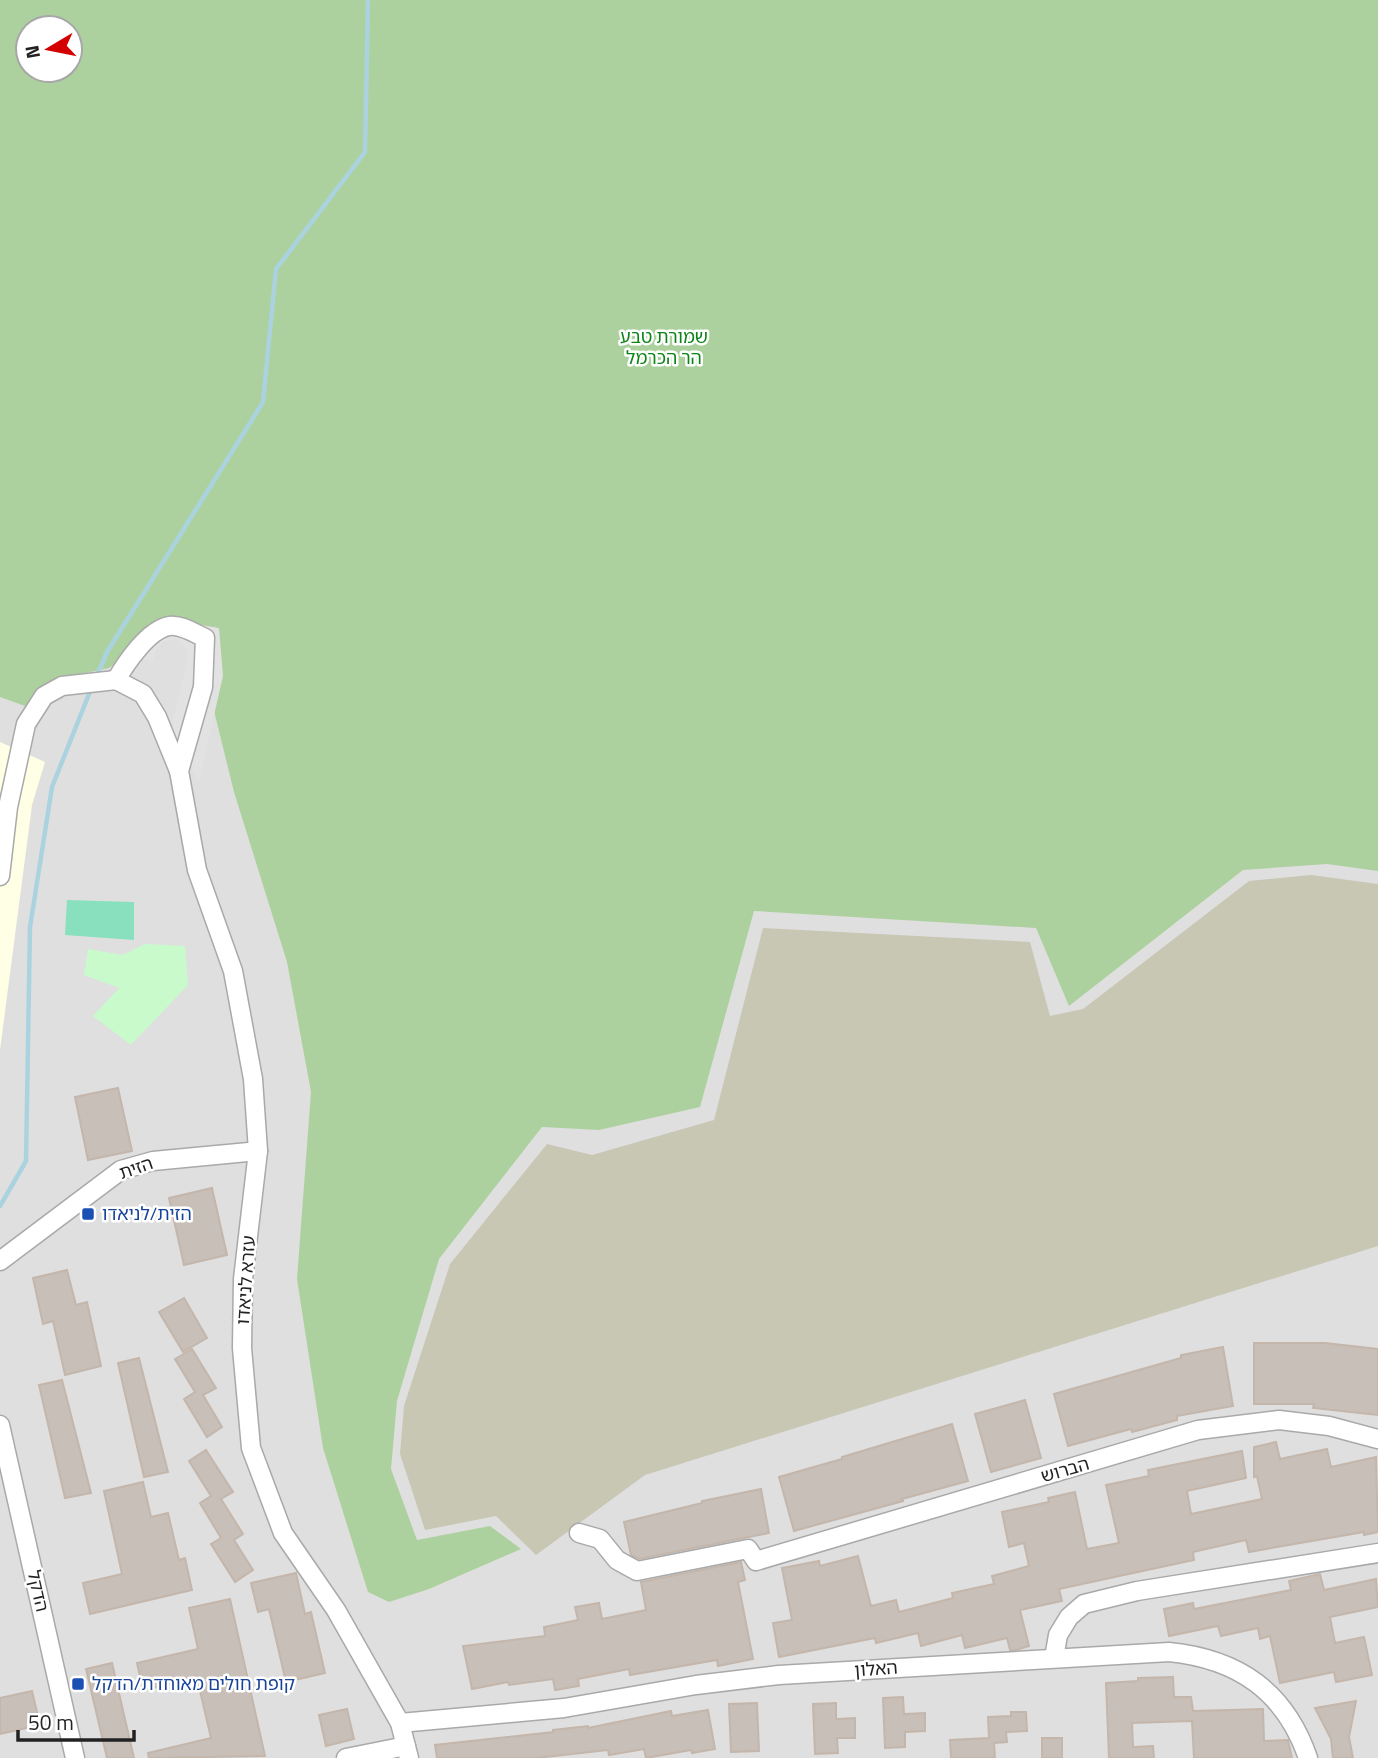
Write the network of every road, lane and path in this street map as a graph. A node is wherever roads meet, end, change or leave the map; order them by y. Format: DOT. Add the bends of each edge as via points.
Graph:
graph roads {
  1 [pos="116,680"];
  2 [pos="179,771"];
  3 [pos="0,876"];
  4 [pos="258,1151"];
  5 [pos="0,1261"];
  6 [pos="0,1425"];
  7 [pos="1378,1439"];
  8 [pos="579,1533"];
  9 [pos="1378,1552"];
  10 [pos="1054,1658"];
  11 [pos="400,1723"];
  12 [pos="407,1752"];
  13 [pos="75,1758"];
  14 [pos="346,1758"];
  15 [pos="1308,1758"];
  1 -- 2 [label="street, עזרא לניאדו" via="143,694"];
  1 -- 2 [label="street, עזרא לניאדו" via="128,659 157,631 177,627 205,639 203,687"];
  1 -- 3 [label="street" via="62,686 44,696 26,724 8,807"];
  2 -- 4 [label="street, עזרא לניאדו" via="197,870 233,971 253,1079"];
  4 -- 5 [label="street, הזית" via="153,1161 121,1170"];
  4 -- 11 [label="street, עזרא לניאדו" via="243,1279 242,1348 251,1448 283,1533 336,1610"];
  6 -- 13 [label="street, הדקל"];
  7 -- 8 [label="street, הברוש" via="1329,1426 1279,1420 1198,1430 756,1561 748,1549 637,1571 617,1560 600,1539"];
  9 -- 10 [label="street" via="1137,1591 1084,1604 1058,1635"];
  10 -- 11 [label="street, האלון" via="779,1675 564,1708"];
  10 -- 15 [label="street, האלון" via="1169,1652 1222,1663 1271,1696 1296,1727"];
  11 -- 12 [label="street, עזרא לניאדו"];
  12 -- 14 [label="street"];
}
